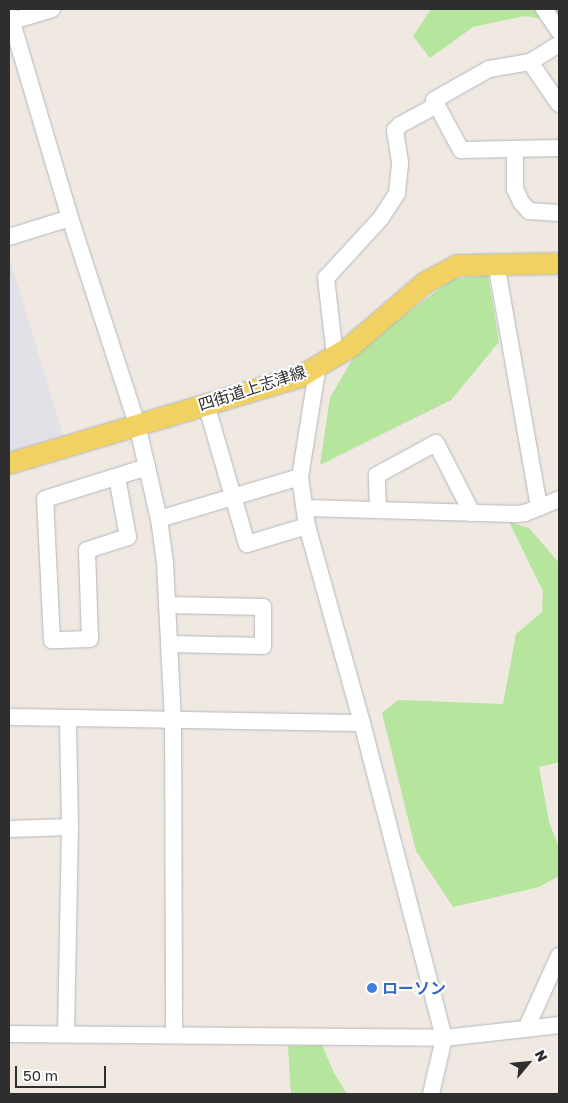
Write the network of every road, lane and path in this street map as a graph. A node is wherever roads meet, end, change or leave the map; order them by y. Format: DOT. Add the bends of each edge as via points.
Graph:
graph roads {
  1 [pos="52,9"];
  2 [pos="544,9"];
  3 [pos="10,19"];
  4 [pos="559,31"];
  5 [pos="559,44"];
  6 [pos="530,62"];
  7 [pos="559,104"];
  8 [pos="437,106"];
  9 [pos="559,148"];
  10 [pos="515,149"];
  11 [pos="559,213"];
  12 [pos="70,218"];
  13 [pos="9,237"];
  14 [pos="496,263"];
  15 [pos="559,263"];
  16 [pos="326,360"];
  17 [pos="206,404"];
  18 [pos="137,424"];
  19 [pos="9,463"];
  20 [pos="147,467"];
  21 [pos="117,477"];
  22 [pos="300,477"];
  23 [pos="232,497"];
  24 [pos="559,499"];
  25 [pos="539,507"];
  26 [pos="305,508"];
  27 [pos="378,510"];
  28 [pos="472,513"];
  29 [pos="159,519"];
  30 [pos="308,526"];
  31 [pos="167,604"];
  32 [pos="169,644"];
  33 [pos="9,717"];
  34 [pos="68,718"];
  35 [pos="173,720"];
  36 [pos="362,723"];
  37 [pos="70,827"];
  38 [pos="9,829"];
  39 [pos="559,956"];
  40 [pos="559,1026"];
  41 [pos="526,1029"];
  42 [pos="9,1034"];
  43 [pos="66,1034"];
  44 [pos="174,1034"];
  45 [pos="444,1038"];
  46 [pos="431,1094"];
  1 -- 3 [label="street"];
  2 -- 4 [label="street"];
  3 -- 12 [label="street"];
  5 -- 6 [label="street"];
  6 -- 7 [label="street"];
  6 -- 8 [label="street" via="489,69 434,100"];
  8 -- 10 [label="street" via="461,150"];
  8 -- 16 [label="street" via="395,130 400,162 397,193 381,218 326,278"];
  9 -- 10 [label="street"];
  10 -- 11 [label="street" via="515,189 521,202 529,210"];
  12 -- 13 [label="street"];
  12 -- 18 [label="street"];
  14 -- 15 [label="main road, 四街道上志津線"];
  14 -- 16 [label="main road, 四街道上志津線" via="456,265 439,273 349,347"];
  14 -- 25 [label="street"];
  16 -- 17 [label="main road, 四街道上志津線" via="300,376"];
  16 -- 22 [label="street"];
  17 -- 18 [label="main road, 四街道上志津線"];
  17 -- 23 [label="street"];
  18 -- 19 [label="main road, 四街道上志津線"];
  18 -- 20 [label="street"];
  20 -- 21 [label="street"];
  20 -- 29 [label="street"];
  21 -- 21 [label="street" via="45,499 52,640 90,639 87,550 128,537"];
  22 -- 23 [label="street"];
  22 -- 26 [label="street"];
  23 -- 29 [label="street"];
  23 -- 30 [label="street" via="247,544"];
  24 -- 25 [label="street"];
  25 -- 28 [label="street" via="516,514"];
  26 -- 27 [label="street"];
  26 -- 30 [label="street"];
  27 -- 28 [label="street"];
  27 -- 28 [label="street" via="376,475 436,443"];
  29 -- 31 [label="street"];
  30 -- 36 [label="street"];
  31 -- 32 [label="street"];
  31 -- 32 [label="street" via="263,608 264,646"];
  32 -- 35 [label="street"];
  33 -- 34 [label="street"];
  34 -- 35 [label="street"];
  34 -- 37 [label="street"];
  35 -- 36 [label="street"];
  35 -- 44 [label="street"];
  36 -- 45 [label="street"];
  37 -- 38 [label="street"];
  37 -- 43 [label="street"];
  39 -- 41 [label="street"];
  40 -- 41 [label="street"];
  41 -- 45 [label="street"];
  42 -- 43 [label="street"];
  43 -- 44 [label="street"];
  44 -- 45 [label="street"];
  45 -- 46 [label="street"];
}
